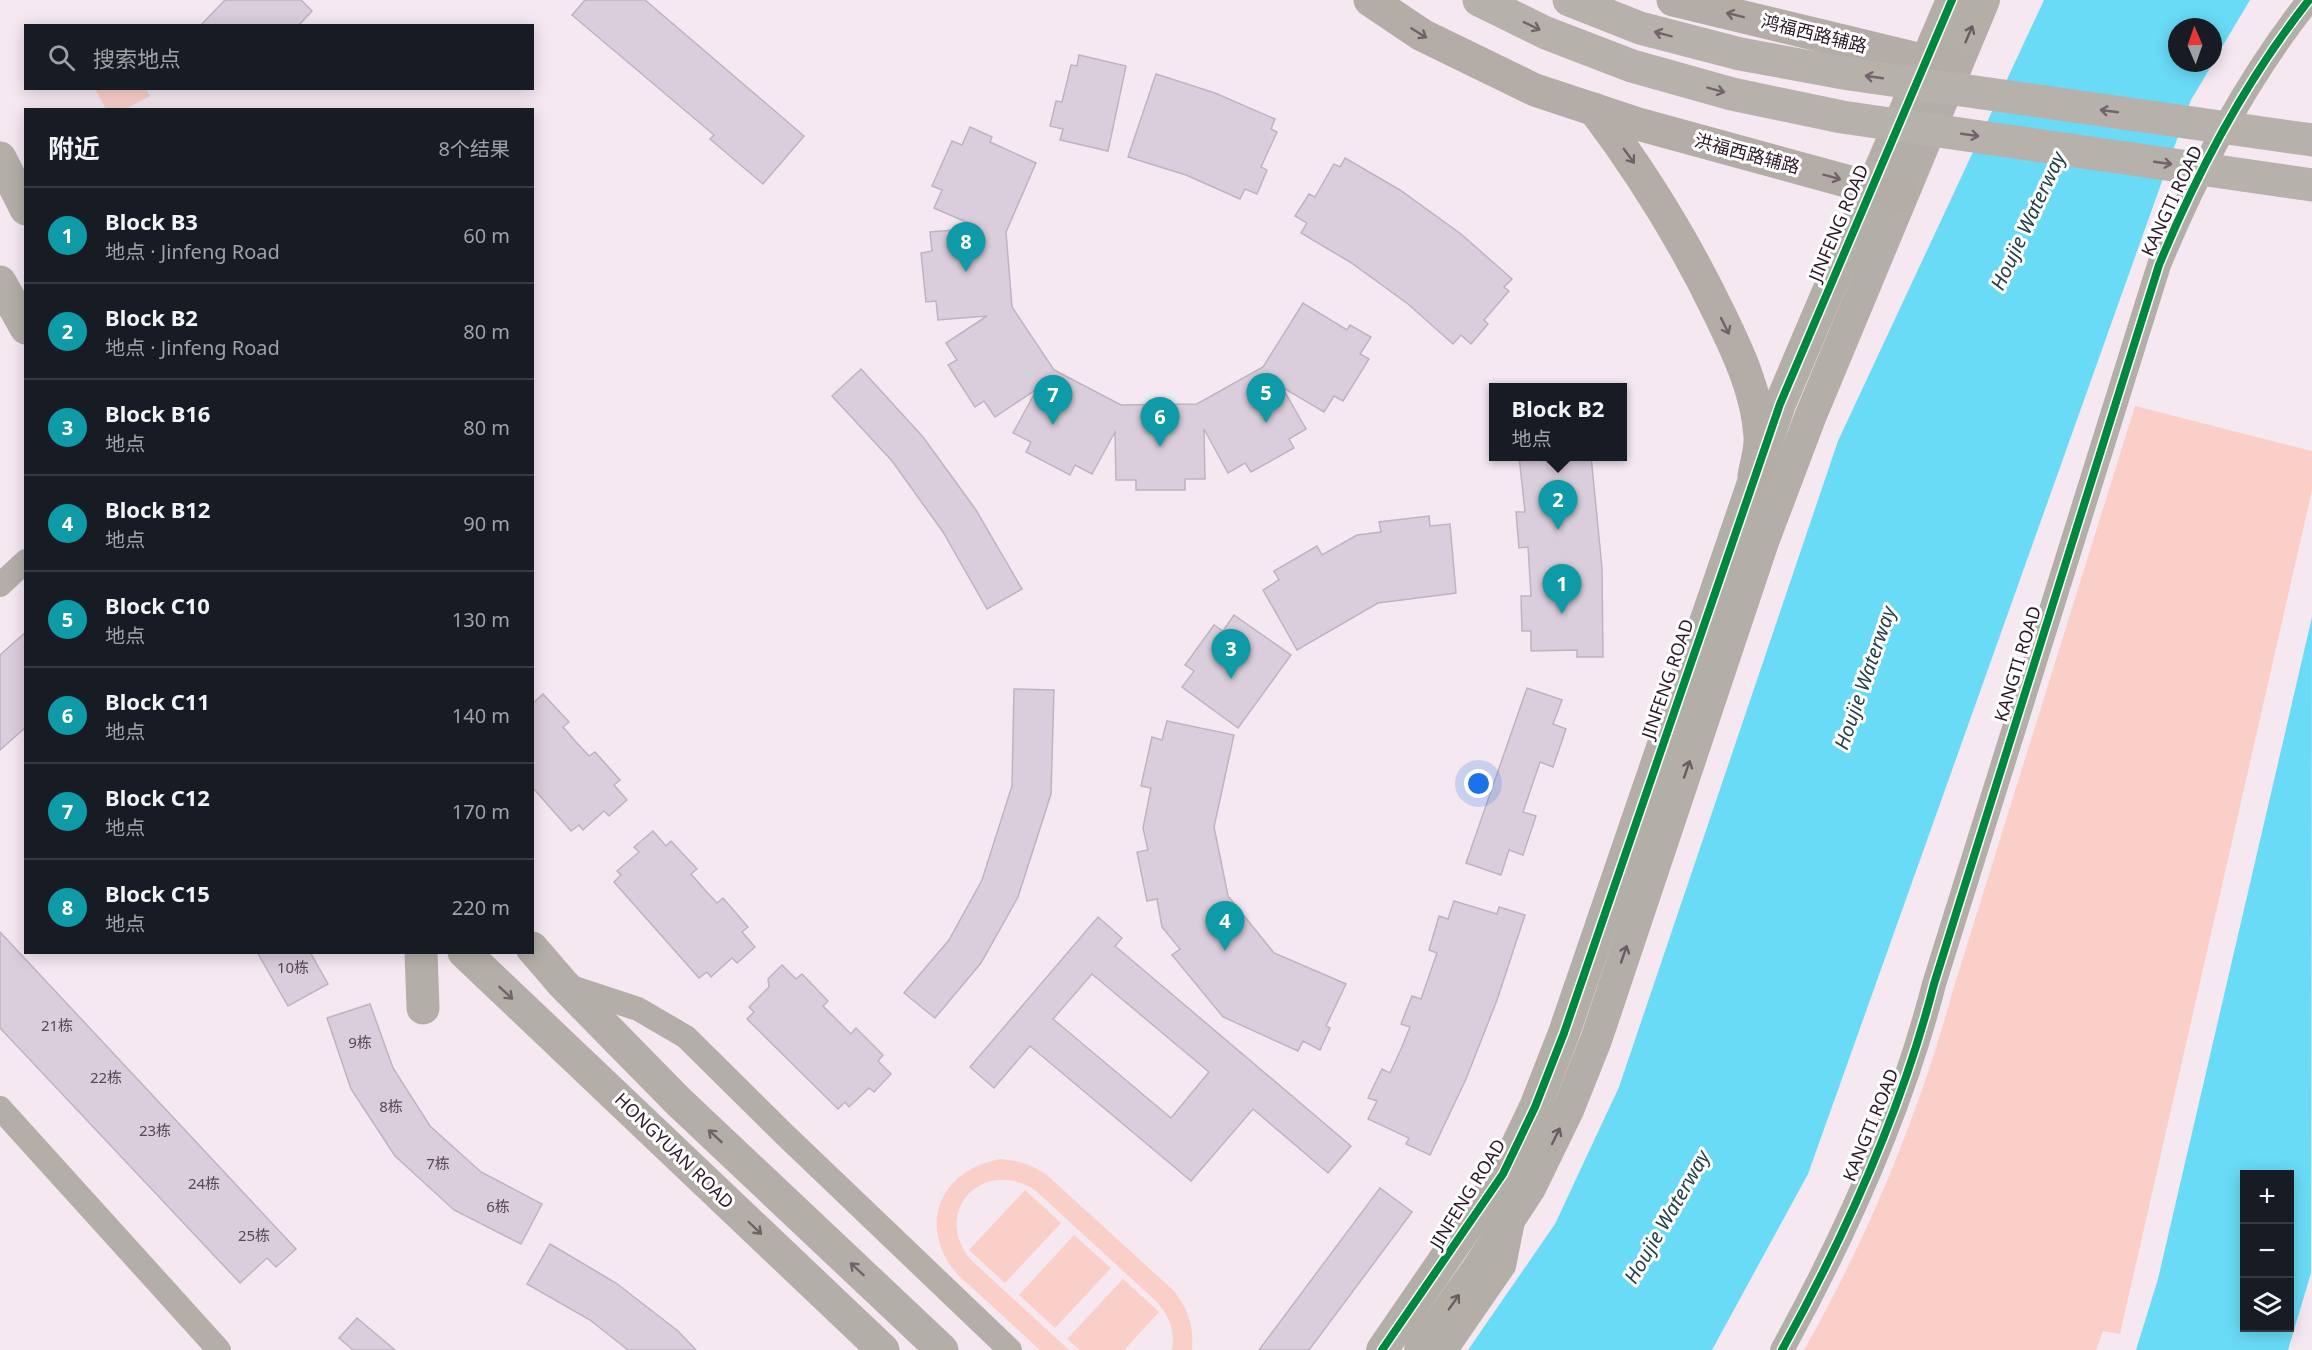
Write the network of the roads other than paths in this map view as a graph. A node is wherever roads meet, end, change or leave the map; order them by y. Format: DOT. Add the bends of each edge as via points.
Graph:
graph roads {
  1 [pos="1370,0"];
  2 [pos="1479,0"];
  3 [pos="1569,0"];
  4 [pos="1673,0"];
  5 [pos="1952,0"];
  6 [pos="1984,0"];
  7 [pos="2309,0"];
  8 [pos="1940,65"];
  9 [pos="1594,109"];
  10 [pos="2312,140"];
  11 [pos="0,158"];
  12 [pos="2312,184"];
  13 [pos="1886,192"];
  14 [pos="24,205"];
  15 [pos="0,282"];
  16 [pos="24,324"];
  17 [pos="1754,476"];
  18 [pos="24,563"];
  19 [pos="0,585"];
  20 [pos="534,950"];
  21 [pos="421,954"];
  22 [pos="466,954"];
  23 [pos="563,984"];
  24 [pos="423,1008"];
  25 [pos="0,1108"];
  26 [pos="1514,1212"];
  27 [pos="877,1345"];
  28 [pos="219,1350"];
  29 [pos="942,1350"];
  30 [pos="1010,1350"];
  31 [pos="1382,1350"];
  32 [pos="1420,1350"];
  33 [pos="1446,1350"];
  34 [pos="1782,1350"];
  1 -- 9 [label="main road, one-way" via="1422,35 1535,90"];
  2 -- 12 [label="main road, one-way, bridge" via="1546,33 1632,66 1732,94 1842,117"];
  10 -- 3 [label="main road, one-way, bridge" via="1849,74 1740,54 1640,28"];
  8 -- 4 [label="main road, 鸿福西路辅路, one-way"];
  5 -- 8 [label="street, JINFENG ROAD"];
  8 -- 6 [label="street, JINFENG ROAD, one-way"];
  7 -- 34 [label="street, KANGTI ROAD" via="2234,109 2186,201 2159,265 1910,1067 1848,1219"];
  8 -- 13 [label="street, JINFENG ROAD"];
  9 -- 13 [label="main road, 洪福西路辅路, one-way"];
  9 -- 17 [label="main road, one-way" via="1634,162 1695,262 1739,354 1756,405 1761,439"];
  11 -- 14 [label="highway"];
  13 -- 17 [label="street, JINFENG ROAD" via="1797,361"];
  26 -- 13 [label="street, JINFENG ROAD, one-way" via="1568,1110 1596,1040 1764,539 1811,415"];
  15 -- 16 [label="highway"];
  17 -- 31 [label="street, JINFENG ROAD" via="1564,1033 1535,1107 1503,1174"];
  18 -- 19 [label="street"];
  20 -- 23 [label="highway"];
  21 -- 24 [label="highway"];
  22 -- 27 [label="highway, HONGYUAN ROAD, one-way"];
  29 -- 23 [label="highway, one-way" via="679,1102"];
  23 -- 30 [label="street" via="638,1009 686,1037"];
  25 -- 28 [label="street"];
  32 -- 26 [label="street, JINFENG ROAD, one-way"];
  26 -- 33 [label="street" via="1504,1266"];
}
